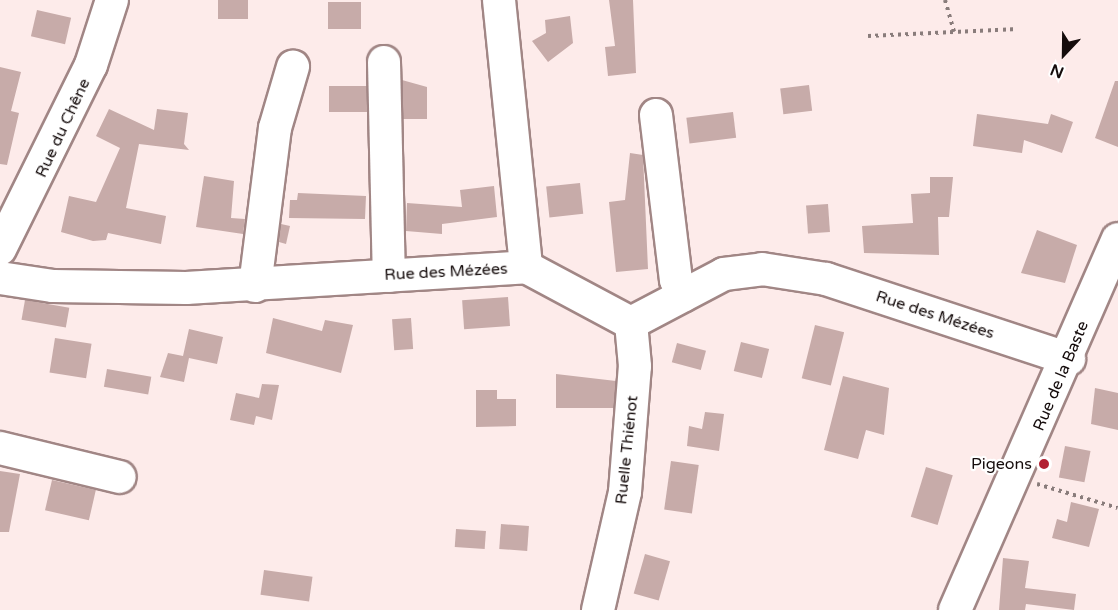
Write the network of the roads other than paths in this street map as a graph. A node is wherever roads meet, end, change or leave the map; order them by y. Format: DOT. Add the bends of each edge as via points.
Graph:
graph roads {
  1 [pos="112,0"];
  2 [pos="499,0"];
  3 [pos="384,62"];
  4 [pos="293,67"];
  5 [pos="656,115"];
  6 [pos="1118,240"];
  7 [pos="0,249"];
  8 [pos="526,267"];
  9 [pos="389,276"];
  10 [pos="0,279"];
  11 [pos="255,286"];
  12 [pos="683,296"];
  13 [pos="631,323"];
  14 [pos="1069,359"];
  15 [pos="0,448"];
  16 [pos="120,477"];
  17 [pos="598,610"];
  18 [pos="955,610"];
  1 -- 7 [label="street, Rue du Chêne" via="87,75"];
  2 -- 8 [label="street"];
  3 -- 9 [label="street"];
  4 -- 11 [label="street" via="275,128"];
  5 -- 12 [label="street" via="676,280"];
  6 -- 14 [label="street, Rue de la Baste"];
  8 -- 9 [label="street, Rue des Mézées"];
  8 -- 13 [label="street, Rue des Mézées"];
  9 -- 11 [label="street, Rue des Mézées"];
  10 -- 11 [label="street, Rue des Mézées" via="53,285"];
  12 -- 13 [label="street, Rue des Mézées"];
  12 -- 14 [label="street, Rue des Mézées" via="724,273 762,269 826,279"];
  13 -- 17 [label="street, Ruelle Thiénot" via="635,366 625,492"];
  14 -- 18 [label="street, Rue de la Baste"];
  15 -- 16 [label="street"];
}
